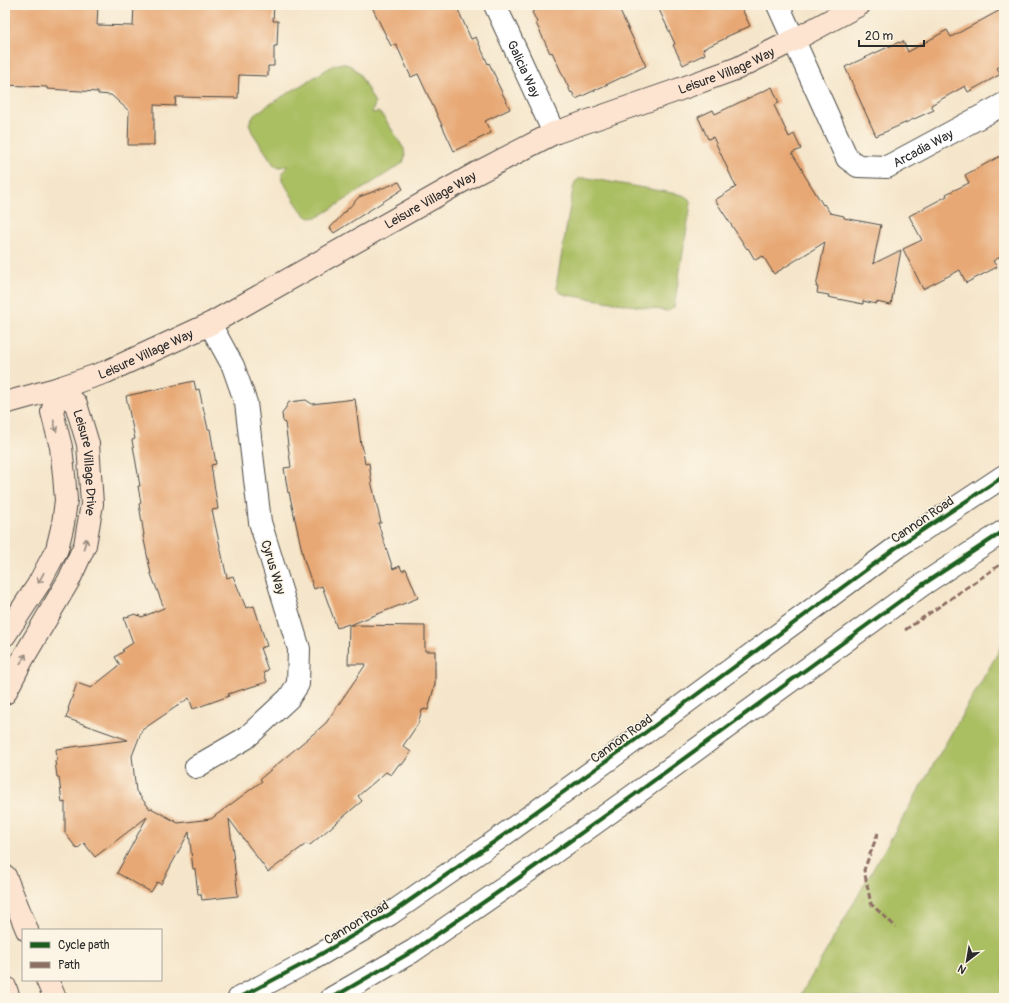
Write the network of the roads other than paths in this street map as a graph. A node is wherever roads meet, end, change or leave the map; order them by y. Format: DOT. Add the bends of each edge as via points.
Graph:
graph roads {
  1 [pos="495,5"];
  2 [pos="778,5"];
  3 [pos="859,5"];
  4 [pos="794,40"];
  5 [pos="1004,104"];
  6 [pos="554,133"];
  7 [pos="210,324"];
  8 [pos="59,388"];
  9 [pos="5,403"];
  10 [pos="1004,476"];
  11 [pos="1004,531"];
  12 [pos="5,635"];
  13 [pos="5,693"];
  14 [pos="196,767"];
  15 [pos="5,876"];
  16 [pos="27,929"];
  17 [pos="47,981"];
  18 [pos="5,986"];
  19 [pos="9,998"];
  20 [pos="55,998"];
  21 [pos="239,998"];
  22 [pos="332,998"];
  1 -- 6 [label="street, Galicia Way"];
  2 -- 4 [label="street, Arcadia Way"];
  3 -- 4 [label="street, Leisure Village Way"];
  4 -- 5 [label="street, Arcadia Way" via="847,158 858,166 887,167"];
  4 -- 6 [label="street, Leisure Village Way" via="738,68"];
  6 -- 7 [label="street, Leisure Village Way" via="475,174"];
  7 -- 8 [label="street, Leisure Village Way" via="106,372"];
  7 -- 14 [label="street, Cyrus Way" via="234,366 246,403 260,522 299,649 298,684 289,698 246,738"];
  8 -- 9 [label="street, Leisure Village Way"];
  8 -- 12 [label="street, Leisure Village Drive, one-way" via="52,412 61,448 64,475 66,500 63,524 57,549 38,585"];
  13 -- 8 [label="street, Leisure Village Drive, one-way" via="69,580 85,545 92,504 88,444 76,404"];
  10 -- 21 [label="street, Cannon Road" via="897,547 615,755 390,914 310,961"];
  11 -- 22 [label="street" via="922,584 513,882 413,951"];
  15 -- 16 [label="street"];
  17 -- 20 [label="street"];
  18 -- 19 [label="street"];
}
